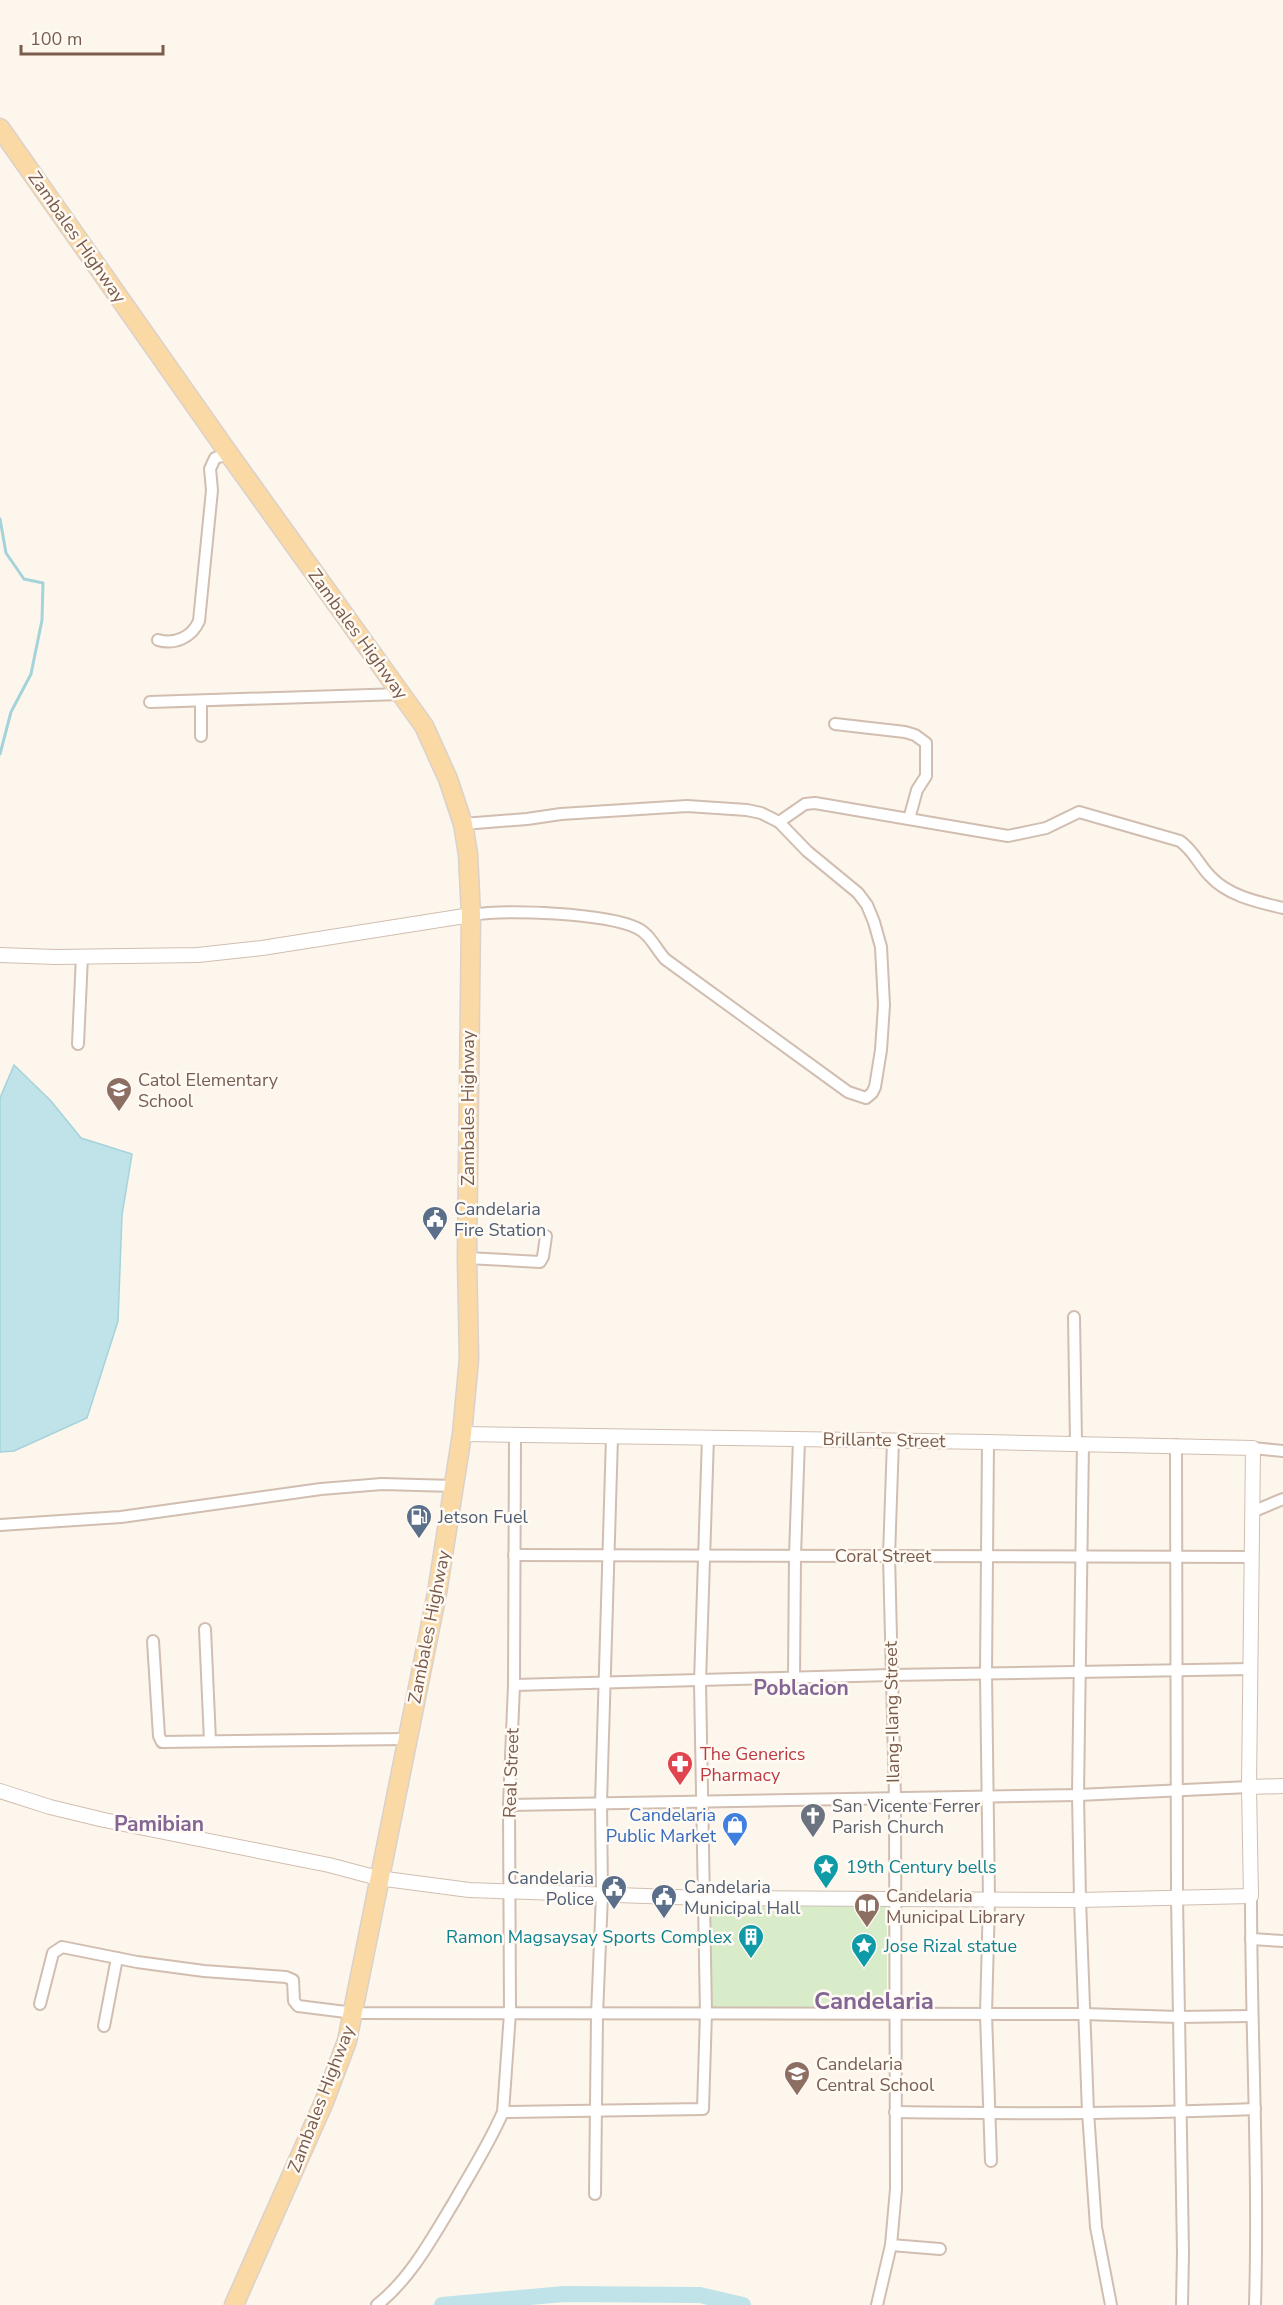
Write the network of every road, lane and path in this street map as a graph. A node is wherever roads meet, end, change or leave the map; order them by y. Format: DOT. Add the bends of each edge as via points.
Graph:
graph roads {
  1 [pos="0,128"];
  2 [pos="229,454"];
  3 [pos="158,640"];
  4 [pos="401,694"];
  5 [pos="201,701"];
  6 [pos="150,702"];
  7 [pos="835,724"];
  8 [pos="201,736"];
  9 [pos="909,819"];
  10 [pos="779,822"];
  11 [pos="463,824"];
  12 [pos="1283,908"];
  13 [pos="471,915"];
  14 [pos="0,955"];
  15 [pos="82,956"];
  16 [pos="78,1044"];
  17 [pos="546,1236"];
  18 [pos="467,1258"];
  19 [pos="1074,1317"];
  20 [pos="462,1434"];
  21 [pos="515,1434"];
  22 [pos="612,1437"];
  23 [pos="708,1437"];
  24 [pos="799,1438"];
  25 [pos="893,1441"];
  26 [pos="988,1442"];
  27 [pos="1079,1443"];
  28 [pos="1176,1445"];
  29 [pos="1253,1448"];
  30 [pos="1283,1451"];
  31 [pos="454,1486"];
  32 [pos="1283,1499"];
  33 [pos="1252,1512"];
  34 [pos="0,1525"];
  35 [pos="514,1555"];
  36 [pos="609,1555"];
  37 [pos="795,1556"];
  38 [pos="889,1556"];
  39 [pos="705,1557"];
  40 [pos="987,1557"];
  41 [pos="1252,1557"];
  42 [pos="1081,1558"];
  43 [pos="1178,1558"];
  44 [pos="205,1629"];
  45 [pos="153,1641"];
  46 [pos="1251,1669"];
  47 [pos="1176,1670"];
  48 [pos="1080,1673"];
  49 [pos="986,1674"];
  50 [pos="891,1675"];
  51 [pos="794,1678"];
  52 [pos="606,1682"];
  53 [pos="700,1682"];
  54 [pos="514,1685"];
  55 [pos="406,1739"];
  56 [pos="210,1741"];
  57 [pos="1283,1786"];
  58 [pos="1249,1787"];
  59 [pos="1177,1790"];
  60 [pos="0,1791"];
  61 [pos="1078,1795"];
  62 [pos="987,1797"];
  63 [pos="895,1798"];
  64 [pos="701,1801"];
  65 [pos="601,1803"];
  66 [pos="509,1805"];
  67 [pos="378,1878"];
  68 [pos="508,1892"];
  69 [pos="602,1895"];
  70 [pos="1251,1896"];
  71 [pos="703,1898"];
  72 [pos="896,1898"];
  73 [pos="1177,1898"];
  74 [pos="989,1899"];
  75 [pos="1080,1900"];
  76 [pos="1251,1939"];
  77 [pos="1283,1941"];
  78 [pos="117,1958"];
  79 [pos="40,2004"];
  80 [pos="354,2013"];
  81 [pos="510,2013"];
  82 [pos="706,2013"];
  83 [pos="986,2014"];
  84 [pos="1084,2014"];
  85 [pos="597,2015"];
  86 [pos="895,2015"];
  87 [pos="1251,2016"];
  88 [pos="1178,2017"];
  89 [pos="104,2026"];
  90 [pos="1255,2109"];
  91 [pos="595,2110"];
  92 [pos="502,2112"];
  93 [pos="895,2112"];
  94 [pos="1088,2112"];
  95 [pos="1181,2112"];
  96 [pos="989,2114"];
  97 [pos="991,2161"];
  98 [pos="595,2194"];
  99 [pos="891,2245"];
  100 [pos="940,2249"];
  101 [pos="234,2305"];
  102 [pos="377,2305"];
  103 [pos="877,2305"];
  104 [pos="1111,2305"];
  105 [pos="1182,2305"];
  106 [pos="1255,2305"];
  1 -- 2 [label="main road, Zambales Highway"];
  2 -- 3 [label="street" via="215,458 211,465 199,621 180,640"];
  2 -- 4 [label="main road, Zambales Highway"];
  4 -- 5 [label="street"];
  4 -- 11 [label="main road, Zambales Highway" via="437,751"];
  5 -- 6 [label="street"];
  5 -- 8 [label="street"];
  7 -- 9 [label="street" via="905,732 926,743 926,776 917,790"];
  9 -- 10 [label="street" via="815,803 805,804"];
  9 -- 12 [label="street" via="1008,836 1046,828 1079,812 1103,817 1180,841 1219,885"];
  10 -- 11 [label="street" via="747,810 687,806"];
  10 -- 13 [label="street" via="858,893 874,922 881,947 884,1005 875,1087 866,1098 848,1092 672,964 639,929 586,917 489,912"];
  11 -- 13 [label="main road, Zambales Highway"];
  13 -- 15 [label="street" via="198,955"];
  13 -- 18 [label="main road, Zambales Highway"];
  14 -- 15 [label="street"];
  15 -- 16 [label="street"];
  17 -- 18 [label="street" via="540,1262"];
  18 -- 20 [label="main road, Zambales Highway" via="470,1359"];
  19 -- 27 [label="street"];
  20 -- 21 [label="street, Brillante Street"];
  20 -- 31 [label="main road, Zambales Highway"];
  21 -- 22 [label="street, Brillante Street"];
  21 -- 35 [label="street, Real Street"];
  22 -- 23 [label="street, Brillante Street"];
  22 -- 36 [label="street"];
  23 -- 24 [label="street, Brillante Street"];
  23 -- 39 [label="street"];
  24 -- 25 [label="street, Brillante Street"];
  24 -- 37 [label="street"];
  25 -- 26 [label="street, Brillante Street"];
  25 -- 38 [label="street, Ilang-Ilang Street"];
  26 -- 27 [label="street, Brillante Street"];
  26 -- 40 [label="street"];
  27 -- 28 [label="street, Brillante Street"];
  27 -- 42 [label="street"];
  28 -- 29 [label="street, Brillante Street"];
  28 -- 43 [label="street"];
  29 -- 30 [label="street"];
  29 -- 33 [label="street"];
  31 -- 34 [label="street" via="382,1484 321,1489 121,1517"];
  31 -- 55 [label="main road, Zambales Highway" via="437,1593"];
  32 -- 33 [label="street"];
  33 -- 41 [label="street"];
  35 -- 36 [label="street, Coral Street"];
  35 -- 54 [label="street, Real Street"];
  36 -- 39 [label="street, Coral Street"];
  36 -- 52 [label="street"];
  37 -- 38 [label="street, Coral Street"];
  37 -- 39 [label="street, Coral Street"];
  37 -- 51 [label="street"];
  38 -- 40 [label="street, Coral Street"];
  38 -- 50 [label="street, Ilang-Ilang Street"];
  39 -- 53 [label="street"];
  40 -- 42 [label="street, Coral Street"];
  40 -- 49 [label="street"];
  41 -- 43 [label="street, Coral Street"];
  41 -- 46 [label="street"];
  42 -- 43 [label="street, Coral Street"];
  42 -- 48 [label="street"];
  43 -- 47 [label="street"];
  44 -- 56 [label="street"];
  45 -- 56 [label="street" via="160,1740"];
  46 -- 47 [label="street"];
  46 -- 58 [label="street"];
  47 -- 48 [label="street"];
  47 -- 59 [label="street"];
  48 -- 49 [label="street"];
  48 -- 61 [label="street"];
  49 -- 50 [label="street"];
  49 -- 62 [label="street"];
  50 -- 51 [label="street"];
  50 -- 63 [label="street, Ilang-Ilang Street"];
  51 -- 53 [label="street"];
  52 -- 53 [label="street"];
  52 -- 54 [label="street"];
  52 -- 65 [label="street"];
  53 -- 64 [label="street"];
  54 -- 66 [label="street, Real Street"];
  55 -- 56 [label="street"];
  55 -- 67 [label="main road, Zambales Highway"];
  57 -- 58 [label="street"];
  58 -- 59 [label="street"];
  58 -- 70 [label="street"];
  59 -- 61 [label="street"];
  59 -- 73 [label="street"];
  60 -- 67 [label="street" via="50,1808"];
  61 -- 62 [label="street"];
  61 -- 75 [label="street"];
  62 -- 63 [label="street"];
  62 -- 74 [label="street"];
  63 -- 64 [label="street"];
  63 -- 72 [label="street, Ilang-Ilang Street"];
  64 -- 65 [label="street"];
  64 -- 71 [label="street"];
  65 -- 66 [label="street"];
  65 -- 69 [label="street"];
  66 -- 68 [label="street, Real Street"];
  67 -- 68 [label="street"];
  67 -- 80 [label="main road, Zambales Highway"];
  68 -- 69 [label="street"];
  68 -- 81 [label="street, Real Street"];
  69 -- 71 [label="street"];
  69 -- 85 [label="street"];
  70 -- 73 [label="street"];
  70 -- 76 [label="street"];
  71 -- 72 [label="street"];
  71 -- 82 [label="street"];
  72 -- 74 [label="street"];
  72 -- 86 [label="street, Ilang-Ilang Street"];
  73 -- 75 [label="street"];
  73 -- 88 [label="street"];
  74 -- 75 [label="street"];
  74 -- 83 [label="street"];
  75 -- 84 [label="street"];
  76 -- 77 [label="street"];
  76 -- 87 [label="street"];
  78 -- 79 [label="street" via="69,1947 57,1949 50,1960"];
  78 -- 80 [label="street" via="204,1971 286,1977 293,1980 298,2006"];
  78 -- 89 [label="street"];
  80 -- 81 [label="street"];
  80 -- 101 [label="main road, Zambales Highway" via="324,2102"];
  81 -- 85 [label="street"];
  81 -- 92 [label="street, Real Street"];
  82 -- 85 [label="street"];
  82 -- 86 [label="street"];
  82 -- 91 [label="street" via="704,2109"];
  83 -- 84 [label="street"];
  83 -- 86 [label="street"];
  83 -- 96 [label="street"];
  84 -- 88 [label="street"];
  84 -- 94 [label="street"];
  85 -- 91 [label="street"];
  86 -- 93 [label="street, Ilang-Ilang Street"];
  87 -- 88 [label="street"];
  87 -- 90 [label="street"];
  88 -- 95 [label="street"];
  90 -- 95 [label="street"];
  90 -- 106 [label="street"];
  91 -- 92 [label="street"];
  91 -- 98 [label="street"];
  92 -- 102 [label="street" via="480,2158 434,2234 397,2287"];
  93 -- 96 [label="street"];
  93 -- 99 [label="street, Ilang-Ilang Street" via="896,2189"];
  94 -- 95 [label="street"];
  94 -- 96 [label="street"];
  94 -- 104 [label="street" via="1096,2227"];
  95 -- 105 [label="street"];
  96 -- 97 [label="street"];
  99 -- 100 [label="street"];
  99 -- 103 [label="street, Ilang-Ilang Street"];
}
